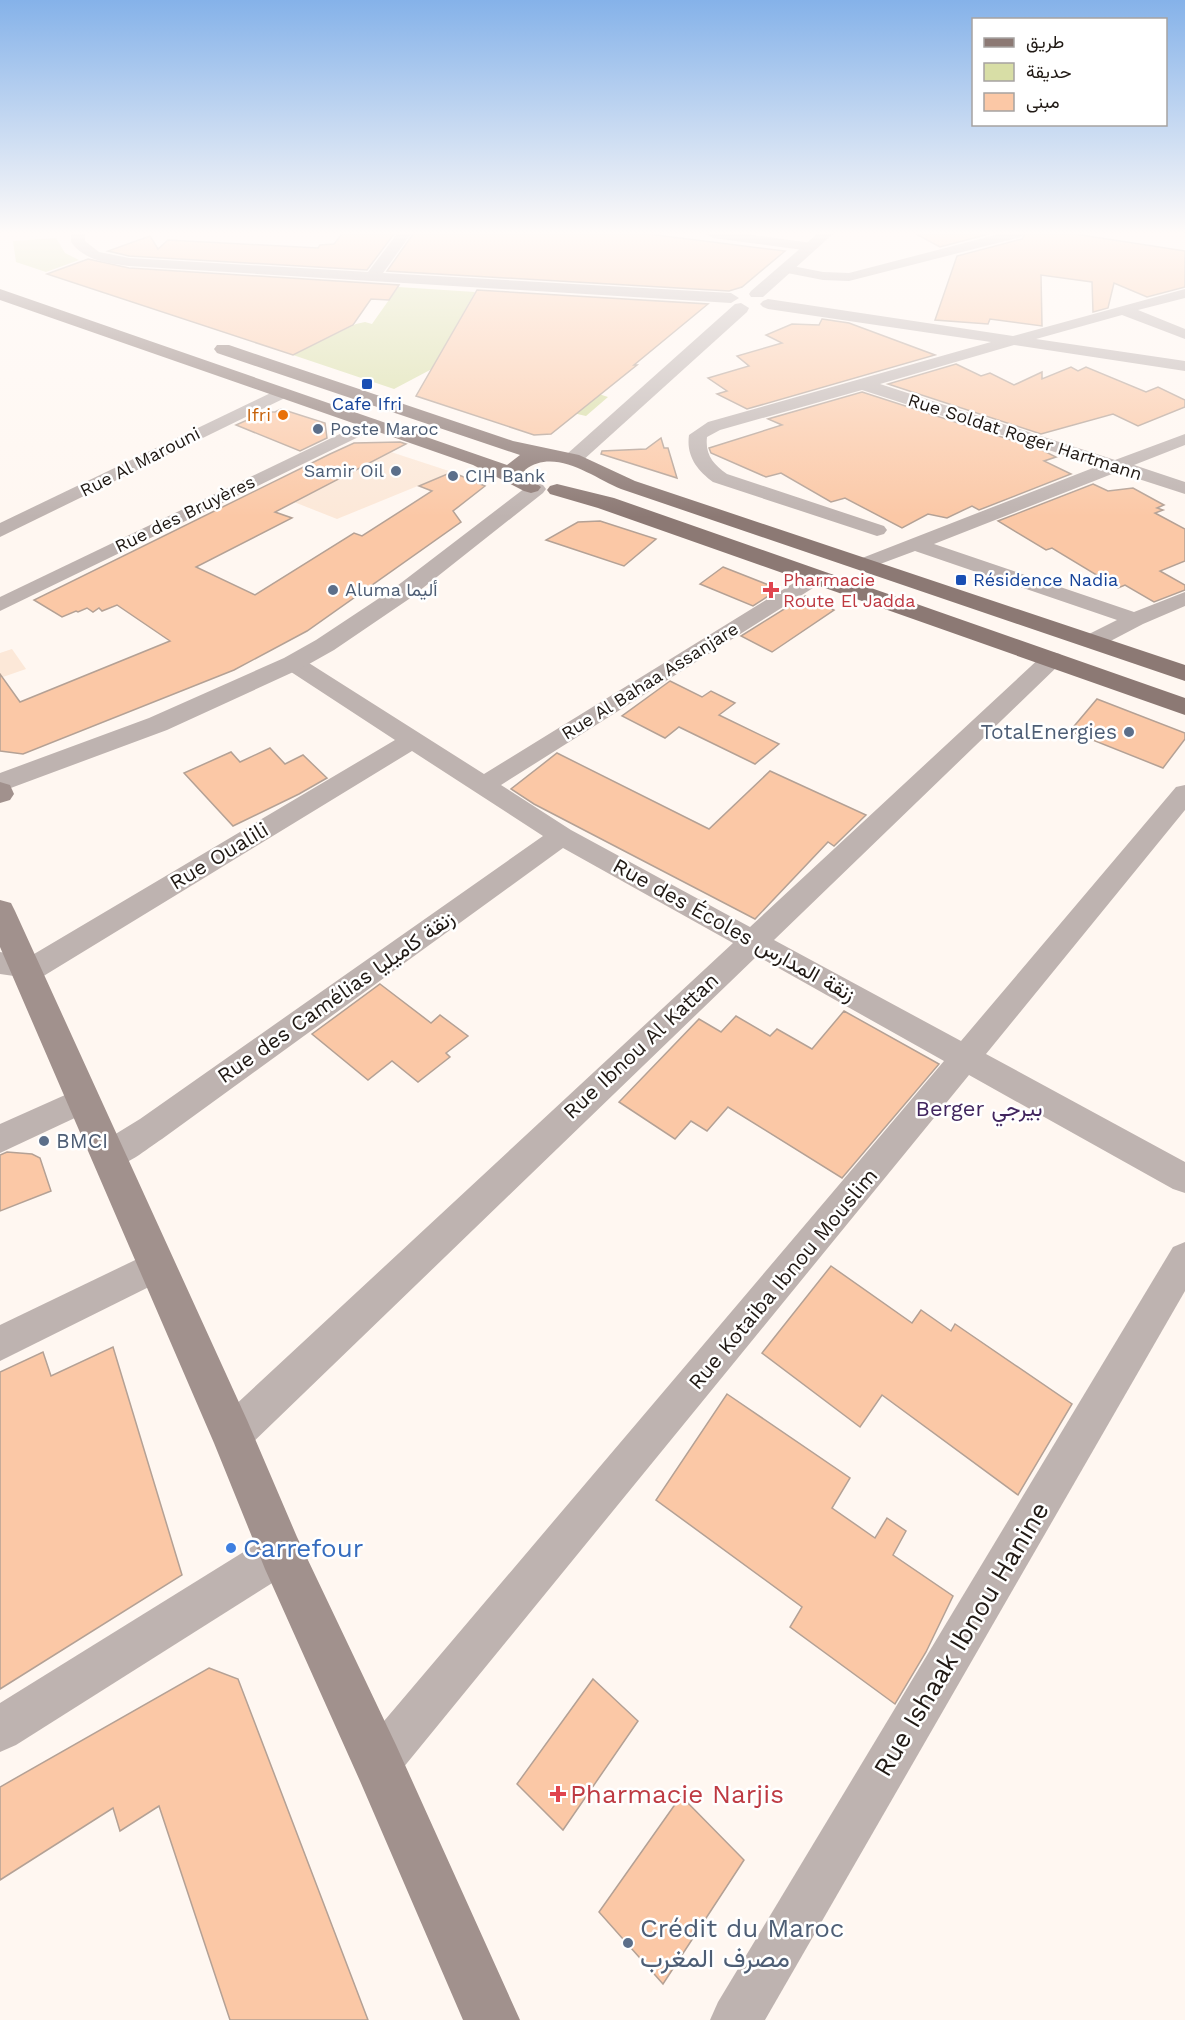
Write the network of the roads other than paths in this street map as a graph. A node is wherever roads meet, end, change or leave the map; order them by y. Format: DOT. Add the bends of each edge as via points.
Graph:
graph roads {
  1 [pos="97,328"];
  2 [pos="711,328"];
  3 [pos="933,328"];
  4 [pos="1055,328"];
  5 [pos="1170,328"];
  6 [pos="1185,334"];
  7 [pos="1008,341"];
  8 [pos="205,343"];
  9 [pos="1185,366"];
  10 [pos="866,385"];
  11 [pos="280,393"];
  12 [pos="370,424"];
  13 [pos="1185,439"];
  14 [pos="545,455"];
  15 [pos="580,462"];
  16 [pos="1113,465"];
  17 [pos="516,478"];
  18 [pos="1185,488"];
  19 [pos="546,489"];
  20 [pos="877,530"];
  21 [pos="0,531"];
  22 [pos="914,544"];
  23 [pos="864,564"];
  24 [pos="817,577"];
  25 [pos="1185,598"];
  26 [pos="0,605"];
  27 [pos="1135,619"];
  28 [pos="1093,641"];
  29 [pos="1052,659"];
  30 [pos="293,663"];
  31 [pos="1185,672"];
  32 [pos="1185,707"];
  33 [pos="411,740"];
  34 [pos="0,783"];
  35 [pos="484,785"];
  36 [pos="1185,793"];
  37 [pos="562,836"];
  38 [pos="1,920"];
  39 [pos="753,940"];
  40 [pos="17,967"];
  41 [pos="966,1059"];
  42 [pos="83,1100"];
  43 [pos="0,1139"];
  44 [pos="108,1156"];
  45 [pos="1185,1179"];
  46 [pos="1185,1258"];
  47 [pos="156,1266"];
  48 [pos="0,1344"];
  49 [pos="232,1435"];
  50 [pos="281,1553"];
  51 [pos="0,1729"];
  52 [pos="378,1763"];
  53 [pos="492,2020"];
  54 [pos="736,2020"];
  1 -- 11 [label="main road"];
  2 -- 15 [label="street"];
  3 -- 7 [label="street"];
  4 -- 7 [label="street"];
  5 -- 6 [label="street"];
  7 -- 9 [label="street"];
  7 -- 10 [label="street"];
  8 -- 14 [label="main road"];
  10 -- 16 [label="street, Rue Soldat Roger Hartmann"];
  10 -- 20 [label="street" via="714,426 698,435 697,441 702,461 720,478"];
  11 -- 12 [label="main road"];
  11 -- 21 [label="street, Rue Al Marouni"];
  12 -- 17 [label="main road" via="480,461"];
  12 -- 26 [label="street, Rue des Bruyères"];
  13 -- 16 [label="street"];
  14 -- 15 [label="main road"];
  14 -- 17 [label="main road" via="520,463 514,473"];
  15 -- 19 [label="main road" via="588,471 583,481"];
  15 -- 23 [label="main road" via="628,485"];
  16 -- 18 [label="street, Rue Soldat Roger Hartmann"];
  16 -- 22 [label="street"];
  17 -- 19 [label="main road" via="527,486"];
  19 -- 24 [label="main road" via="606,503"];
  19 -- 30 [label="street" via="401,594"];
  22 -- 23 [label="street"];
  22 -- 27 [label="street"];
  23 -- 28 [label="main road"];
  24 -- 29 [label="main road"];
  24 -- 35 [label="street, Rue Al Bahaa Assanjare"];
  25 -- 27 [label="street"];
  27 -- 28 [label="street"];
  28 -- 31 [label="main road"];
  29 -- 32 [label="main road"];
  29 -- 39 [label="street, Rue Ibnou Al Kattan"];
  30 -- 33 [label="street, Rue des Écoles زنقة المدارس"];
  30 -- 34 [label="street" via="142,730"];
  33 -- 35 [label="street, Rue des Écoles زنقة المدارس"];
  33 -- 40 [label="street, Rue Oualili"];
  35 -- 37 [label="street, Rue des Écoles زنقة المدارس"];
  36 -- 41 [label="street, Rue Kotaiba Ibnou Mouslim"];
  37 -- 39 [label="street, Rue des Écoles زنقة المدارس"];
  37 -- 44 [label="street, Rue des Camélias زنقة كاميليا"];
  38 -- 40 [label="main road"];
  39 -- 41 [label="street, Rue des Écoles زنقة المدارس"];
  39 -- 49 [label="street, Rue Ibnou Al Kattan"];
  40 -- 42 [label="main road"];
  41 -- 45 [label="street, Rue des Écoles زنقة المدارس"];
  41 -- 52 [label="street, Rue Kotaiba Ibnou Mouslim"];
  42 -- 43 [label="street"];
  42 -- 44 [label="main road"];
  44 -- 47 [label="main road"];
  46 -- 54 [label="street, Rue Ishaak Ibnou Hanine"];
  47 -- 48 [label="street"];
  47 -- 49 [label="main road"];
  49 -- 50 [label="main road"];
  50 -- 51 [label="street"];
  50 -- 52 [label="main road"];
  52 -- 53 [label="main road"];
}
